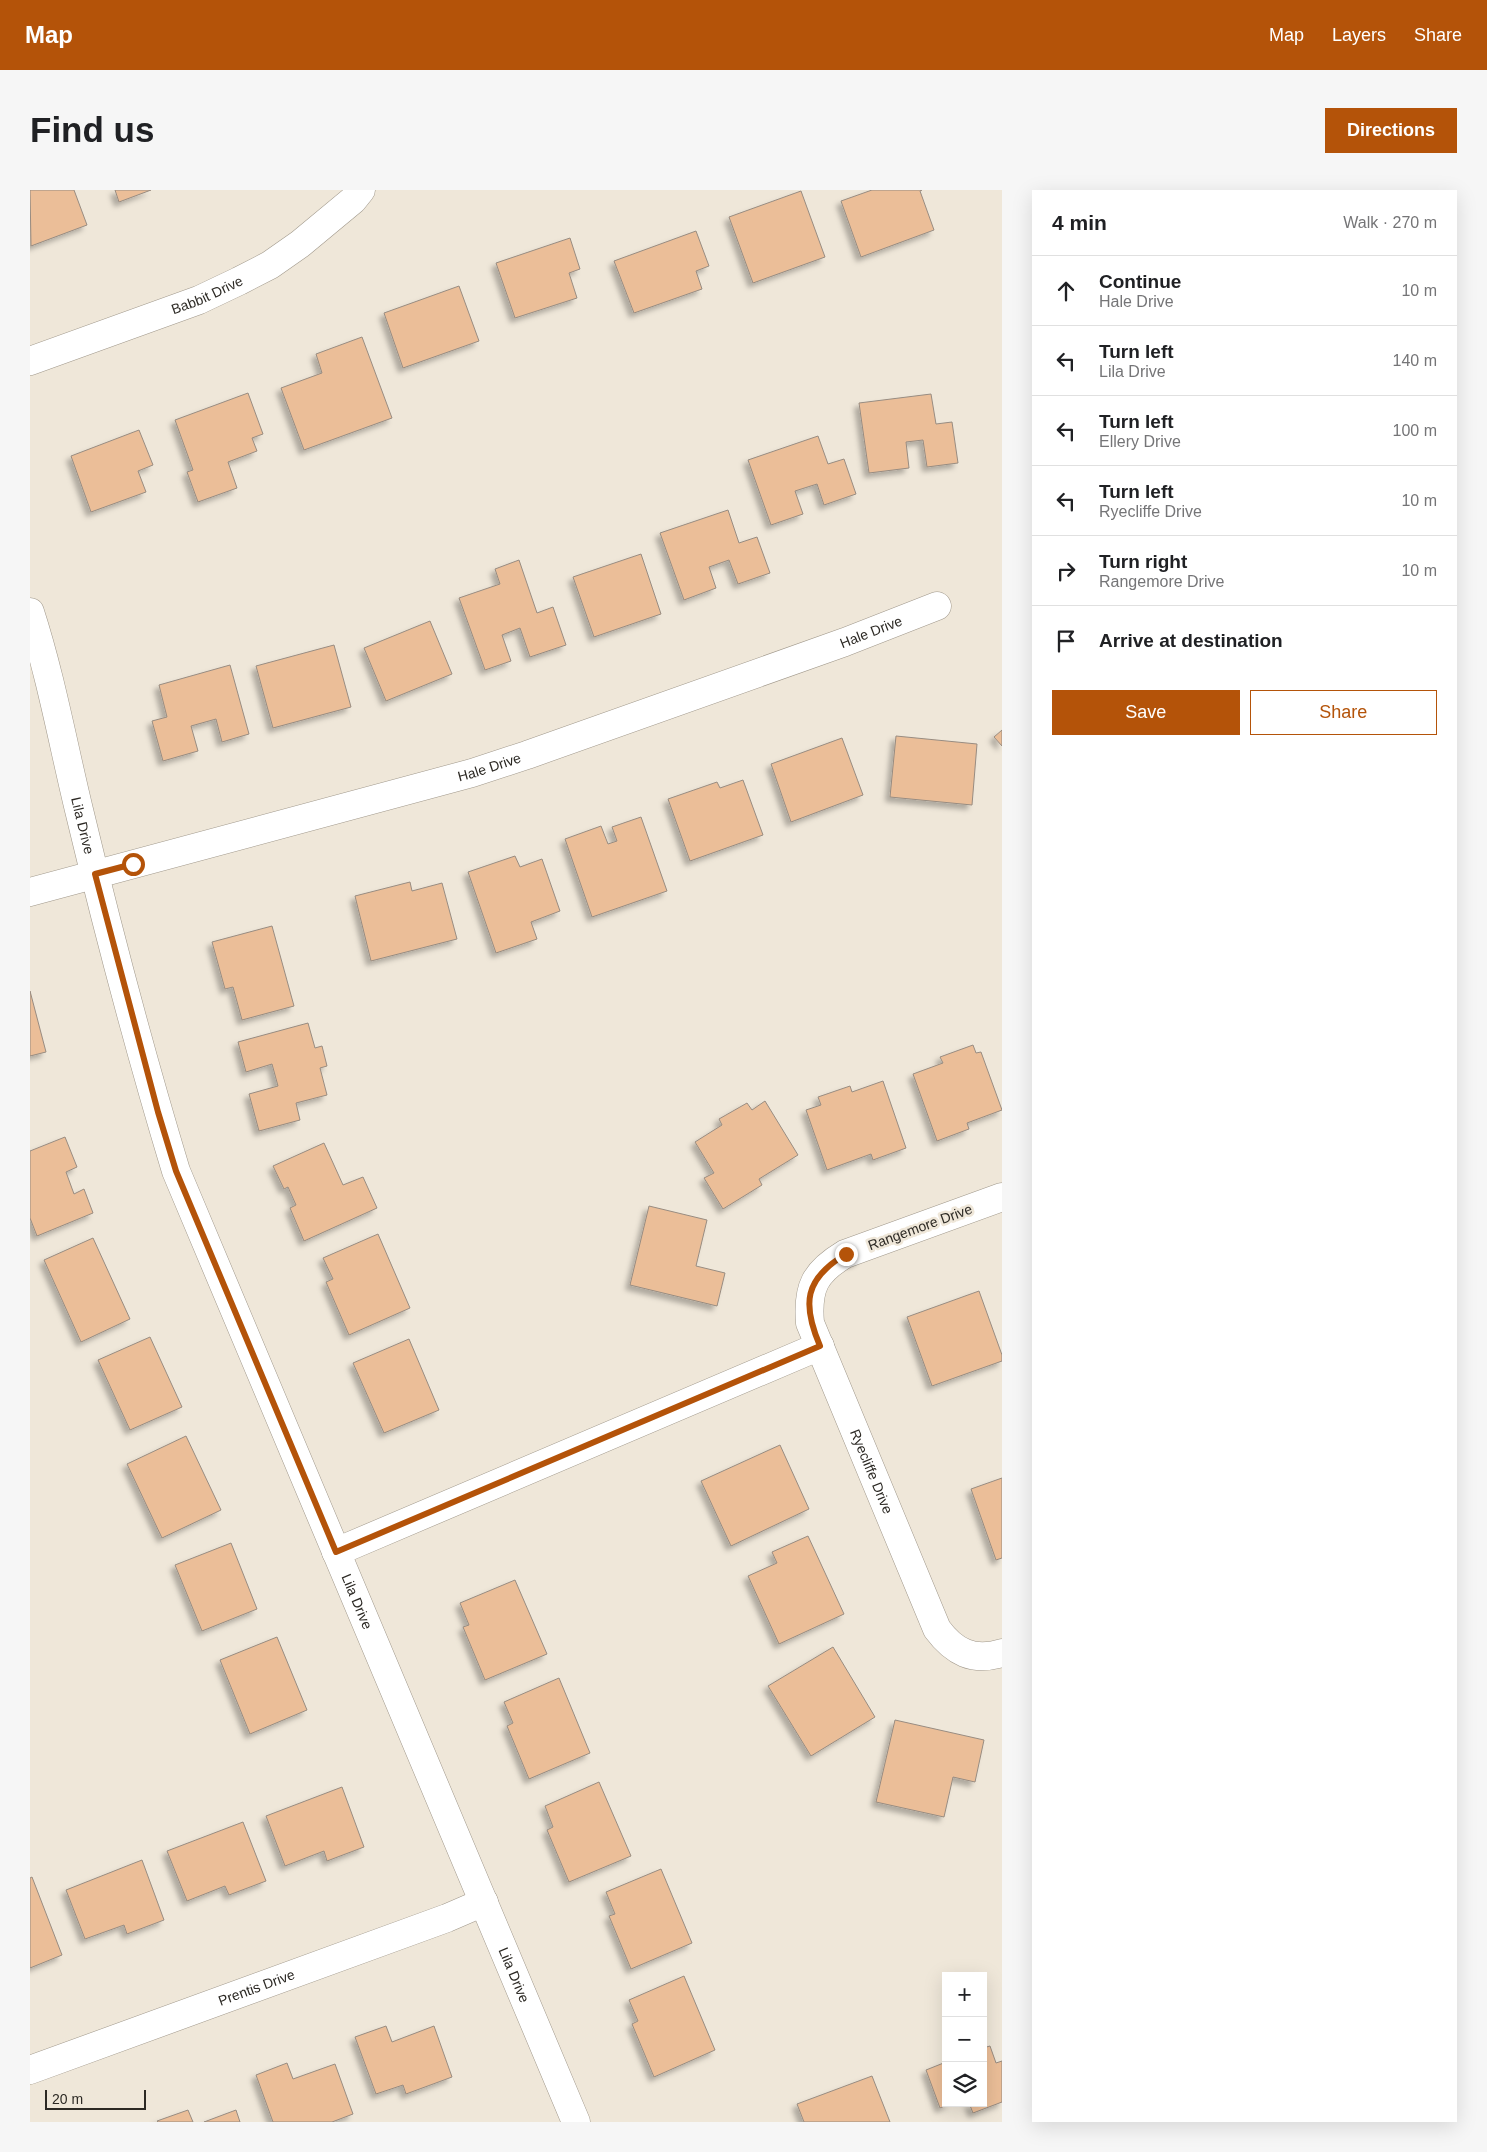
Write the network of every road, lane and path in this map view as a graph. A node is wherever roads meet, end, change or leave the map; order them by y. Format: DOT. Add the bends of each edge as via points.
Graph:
graph roads {
  1 [pos="361,190"];
  2 [pos="30,360"];
  3 [pos="937,606"];
  4 [pos="30,612"];
  5 [pos="95,874"];
  6 [pos="30,892"];
  7 [pos="1002,1197"];
  8 [pos="816,1278"];
  9 [pos="820,1346"];
  10 [pos="336,1552"];
  11 [pos="1002,1653"];
  12 [pos="484,1902"];
  13 [pos="30,2070"];
  14 [pos="576,2122"];
  1 -- 2 [label="street, Babbit Drive" via="300,244 239,282 199,300"];
  3 -- 5 [label="street, Hale Drive" via="527,755"];
  4 -- 5 [label="street, Lila Drive" via="41,645"];
  5 -- 6 [label="street, Hale Drive"];
  5 -- 10 [label="street, Lila Drive" via="176,1171"];
  7 -- 8 [label="street, Rangemore Drive" via="846,1254 828,1264"];
  8 -- 9 [label="street, Ryecliffe Drive" via="808,1301 810,1323"];
  9 -- 10 [label="street"];
  9 -- 11 [label="street, Ryecliffe Drive" via="937,1629 948,1644 963,1653 981,1657"];
  10 -- 12 [label="street, Lila Drive"];
  12 -- 13 [label="street, Prentis Drive"];
  12 -- 14 [label="street, Lila Drive"];
}
